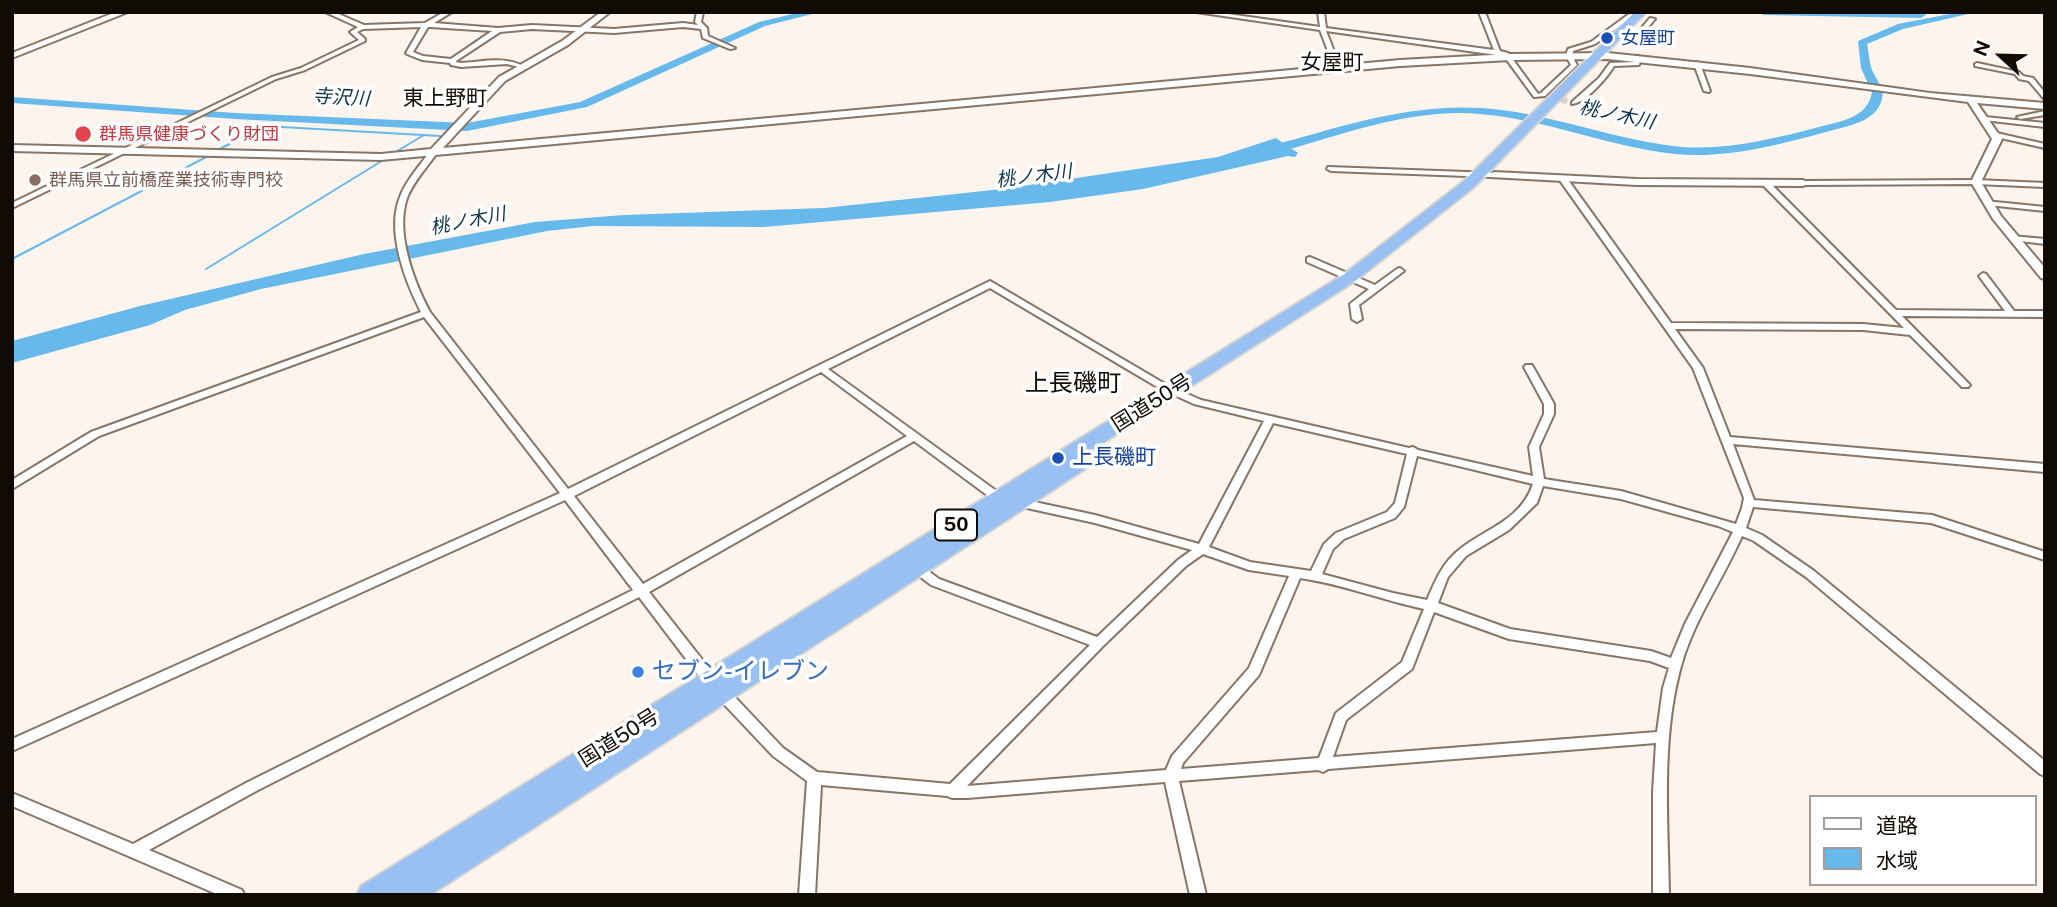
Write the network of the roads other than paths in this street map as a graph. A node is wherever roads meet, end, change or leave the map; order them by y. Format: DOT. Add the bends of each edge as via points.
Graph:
graph roads {
  1 [pos="124,12"];
  2 [pos="328,12"];
  3 [pos="449,12"];
  4 [pos="606,12"];
  5 [pos="700,12"];
  6 [pos="1199,12"];
  7 [pos="1321,12"];
  8 [pos="1482,12"];
  9 [pos="1643,14"];
  10 [pos="425,26"];
  11 [pos="362,27"];
  12 [pos="704,28"];
  13 [pos="498,30"];
  14 [pos="582,30"];
  15 [pos="1323,30"];
  16 [pos="1636,38"];
  17 [pos="730,48"];
  18 [pos="1498,53"];
  19 [pos="1569,54"];
  20 [pos="1602,55"];
  21 [pos="12,56"];
  22 [pos="1510,57"];
  23 [pos="1638,58"];
  24 [pos="453,61"];
  25 [pos="1697,64"];
  26 [pos="1977,65"];
  27 [pos="521,67"];
  28 [pos="1338,69"];
  29 [pos="2031,79"];
  30 [pos="2045,81"];
  31 [pos="1707,91"];
  32 [pos="2045,98"];
  33 [pos="1971,100"];
  34 [pos="1574,103"];
  35 [pos="2045,106"];
  36 [pos="2045,113"];
  37 [pos="1985,119"];
  38 [pos="2018,122"];
  39 [pos="2045,125"];
  40 [pos="1995,134"];
  41 [pos="2045,146"];
  42 [pos="12,148"];
  43 [pos="122,152"];
  44 [pos="433,153"];
  45 [pos="1331,169"];
  46 [pos="1485,175"];
  47 [pos="1563,179"];
  48 [pos="1976,182"];
  49 [pos="1765,183"];
  50 [pos="1803,183"];
  51 [pos="2045,185"];
  52 [pos="1988,203"];
  53 [pos="12,206"];
  54 [pos="2045,209"];
  55 [pos="2015,238"];
  56 [pos="2045,242"];
  57 [pos="1310,260"];
  58 [pos="1400,271"];
  59 [pos="1983,276"];
  60 [pos="2045,276"];
  61 [pos="1362,283"];
  62 [pos="426,313"];
  63 [pos="1894,313"];
  64 [pos="2012,314"];
  65 [pos="2045,314"];
  66 [pos="1357,319"];
  67 [pos="1668,326"];
  68 [pos="1912,332"];
  69 [pos="1529,367"];
  70 [pos="821,368"];
  71 [pos="1965,384"];
  72 [pos="1178,394"];
  73 [pos="1269,420"];
  74 [pos="913,437"];
  75 [pos="1725,440"];
  76 [pos="1413,450"];
  77 [pos="2045,468"];
  78 [pos="1539,482"];
  79 [pos="12,485"];
  80 [pos="566,495"];
  81 [pos="1008,501"];
  82 [pos="1749,503"];
  83 [pos="1738,530"];
  84 [pos="1202,549"];
  85 [pos="2045,556"];
  86 [pos="918,569"];
  87 [pos="1296,574"];
  88 [pos="1315,576"];
  89 [pos="641,591"];
  90 [pos="1429,605"];
  91 [pos="1099,643"];
  92 [pos="1675,665"];
  93 [pos="715,686"];
  94 [pos="1663,737"];
  95 [pos="12,745"];
  96 [pos="1323,765"];
  97 [pos="2045,770"];
  98 [pos="1171,776"];
  99 [pos="814,778"];
  100 [pos="952,792"];
  101 [pos="12,799"];
  102 [pos="135,850"];
  103 [pos="237,895"];
  104 [pos="371,895"];
  105 [pos="405,895"];
  106 [pos="807,895"];
  107 [pos="1198,895"];
  108 [pos="1661,895"];
  1 -- 21 [label="street"];
  2 -- 11 [label="street"];
  3 -- 10 [label="street"];
  4 -- 14 [label="street"];
  5 -- 12 [label="street" via="698,22"];
  6 -- 15 [label="street"];
  7 -- 15 [label="street"];
  8 -- 18 [label="street"];
  9 -- 16 [label="street"];
  9 -- 19 [label="street"];
  9 -- 20 [label="highway, 国道50号 / 50"];
  10 -- 11 [label="street"];
  10 -- 13 [label="street"];
  10 -- 24 [label="street" via="409,53"];
  11 -- 43 [label="street" via="354,32 363,40"];
  12 -- 14 [label="street"];
  12 -- 17 [label="street" via="708,40"];
  13 -- 14 [label="street"];
  13 -- 24 [label="street"];
  14 -- 27 [label="street"];
  15 -- 18 [label="street"];
  15 -- 28 [label="street"];
  18 -- 22 [label="street"];
  19 -- 20 [label="street"];
  19 -- 22 [label="street"];
  19 -- 22 [label="street" via="1574,65 1543,95 1536,96"];
  20 -- 23 [label="street"];
  20 -- 46 [label="highway, 国道50号 / 50"];
  22 -- 28 [label="street"];
  23 -- 25 [label="street"];
  23 -- 34 [label="street" via="1637,64 1614,63 1608,75"];
  24 -- 27 [label="street" via="473,66 512,61"];
  25 -- 31 [label="street"];
  25 -- 33 [label="street"];
  26 -- 29 [label="street"];
  27 -- 44 [label="street" via="502,79"];
  28 -- 44 [label="street"];
  29 -- 30 [label="street"];
  29 -- 32 [label="street"];
  33 -- 35 [label="street"];
  33 -- 37 [label="street"];
  36 -- 38 [label="street" via="2016,117"];
  37 -- 38 [label="street"];
  37 -- 40 [label="street"];
  38 -- 39 [label="street"];
  40 -- 41 [label="street"];
  40 -- 48 [label="street" via="1995,145"];
  42 -- 43 [label="street"];
  43 -- 44 [label="street" via="340,158"];
  43 -- 53 [label="street"];
  44 -- 62 [label="street" via="402,202 407,275"];
  45 -- 46 [label="street"];
  46 -- 47 [label="street"];
  46 -- 61 [label="highway, 国道50号 / 50" via="1447,218"];
  47 -- 49 [label="street"];
  47 -- 67 [label="street"];
  48 -- 50 [label="street"];
  48 -- 51 [label="street"];
  48 -- 52 [label="street"];
  49 -- 50 [label="street"];
  49 -- 63 [label="street"];
  52 -- 54 [label="street"];
  52 -- 55 [label="street"];
  55 -- 56 [label="street"];
  55 -- 60 [label="street"];
  57 -- 61 [label="street"];
  58 -- 61 [label="street"];
  59 -- 64 [label="street"];
  61 -- 66 [label="street" via="1354,304"];
  61 -- 72 [label="highway, 国道50号 / 50"];
  62 -- 79 [label="street" via="95,434"];
  62 -- 80 [label="street"];
  63 -- 64 [label="street"];
  63 -- 68 [label="street"];
  64 -- 65 [label="street"];
  67 -- 68 [label="street" via="1863,327"];
  67 -- 75 [label="street" via="1698,368"];
  68 -- 71 [label="street"];
  69 -- 78 [label="street" via="1549,404 1534,447"];
  70 -- 72 [label="street" via="990,284"];
  70 -- 74 [label="street"];
  70 -- 80 [label="street"];
  72 -- 73 [label="street"];
  72 -- 81 [label="highway, 国道50号 / 50"];
  73 -- 76 [label="street"];
  73 -- 84 [label="street"];
  74 -- 81 [label="street"];
  74 -- 89 [label="street"];
  75 -- 77 [label="street"];
  75 -- 82 [label="street"];
  76 -- 78 [label="street"];
  76 -- 88 [label="street" via="1400,504 1391,515 1340,536 1328,547"];
  78 -- 83 [label="street" via="1621,495"];
  78 -- 90 [label="street" via="1533,500 1505,527 1455,561"];
  80 -- 89 [label="street"];
  80 -- 95 [label="street"];
  81 -- 84 [label="street"];
  81 -- 86 [label="highway, 国道50号 / 50"];
  81 -- 93 [label="highway, 国道50号 / 50"];
  82 -- 83 [label="street"];
  82 -- 85 [label="street" via="1932,519"];
  83 -- 92 [label="street"];
  83 -- 97 [label="street" via="1776,547"];
  84 -- 87 [label="street" via="1249,566"];
  84 -- 91 [label="street"];
  86 -- 91 [label="street" via="935,582"];
  86 -- 93 [label="highway, 国道50号 / 50"];
  87 -- 88 [label="street"];
  87 -- 98 [label="street" via="1254,671 1177,760"];
  88 -- 90 [label="street"];
  89 -- 93 [label="street"];
  89 -- 102 [label="street"];
  90 -- 92 [label="street" via="1509,634 1651,656"];
  90 -- 96 [label="street" via="1407,665 1341,717"];
  91 -- 100 [label="street"];
  92 -- 94 [label="street"];
  93 -- 99 [label="street" via="778,752"];
  93 -- 104 [label="highway, 国道50号 / 50"];
  93 -- 105 [label="highway, 国道50号 / 50"];
  94 -- 96 [label="street"];
  94 -- 108 [label="street"];
  96 -- 98 [label="street"];
  98 -- 100 [label="street"];
  98 -- 107 [label="street"];
  99 -- 100 [label="street"];
  99 -- 106 [label="street"];
  101 -- 102 [label="street"];
  102 -- 103 [label="street"];
}
